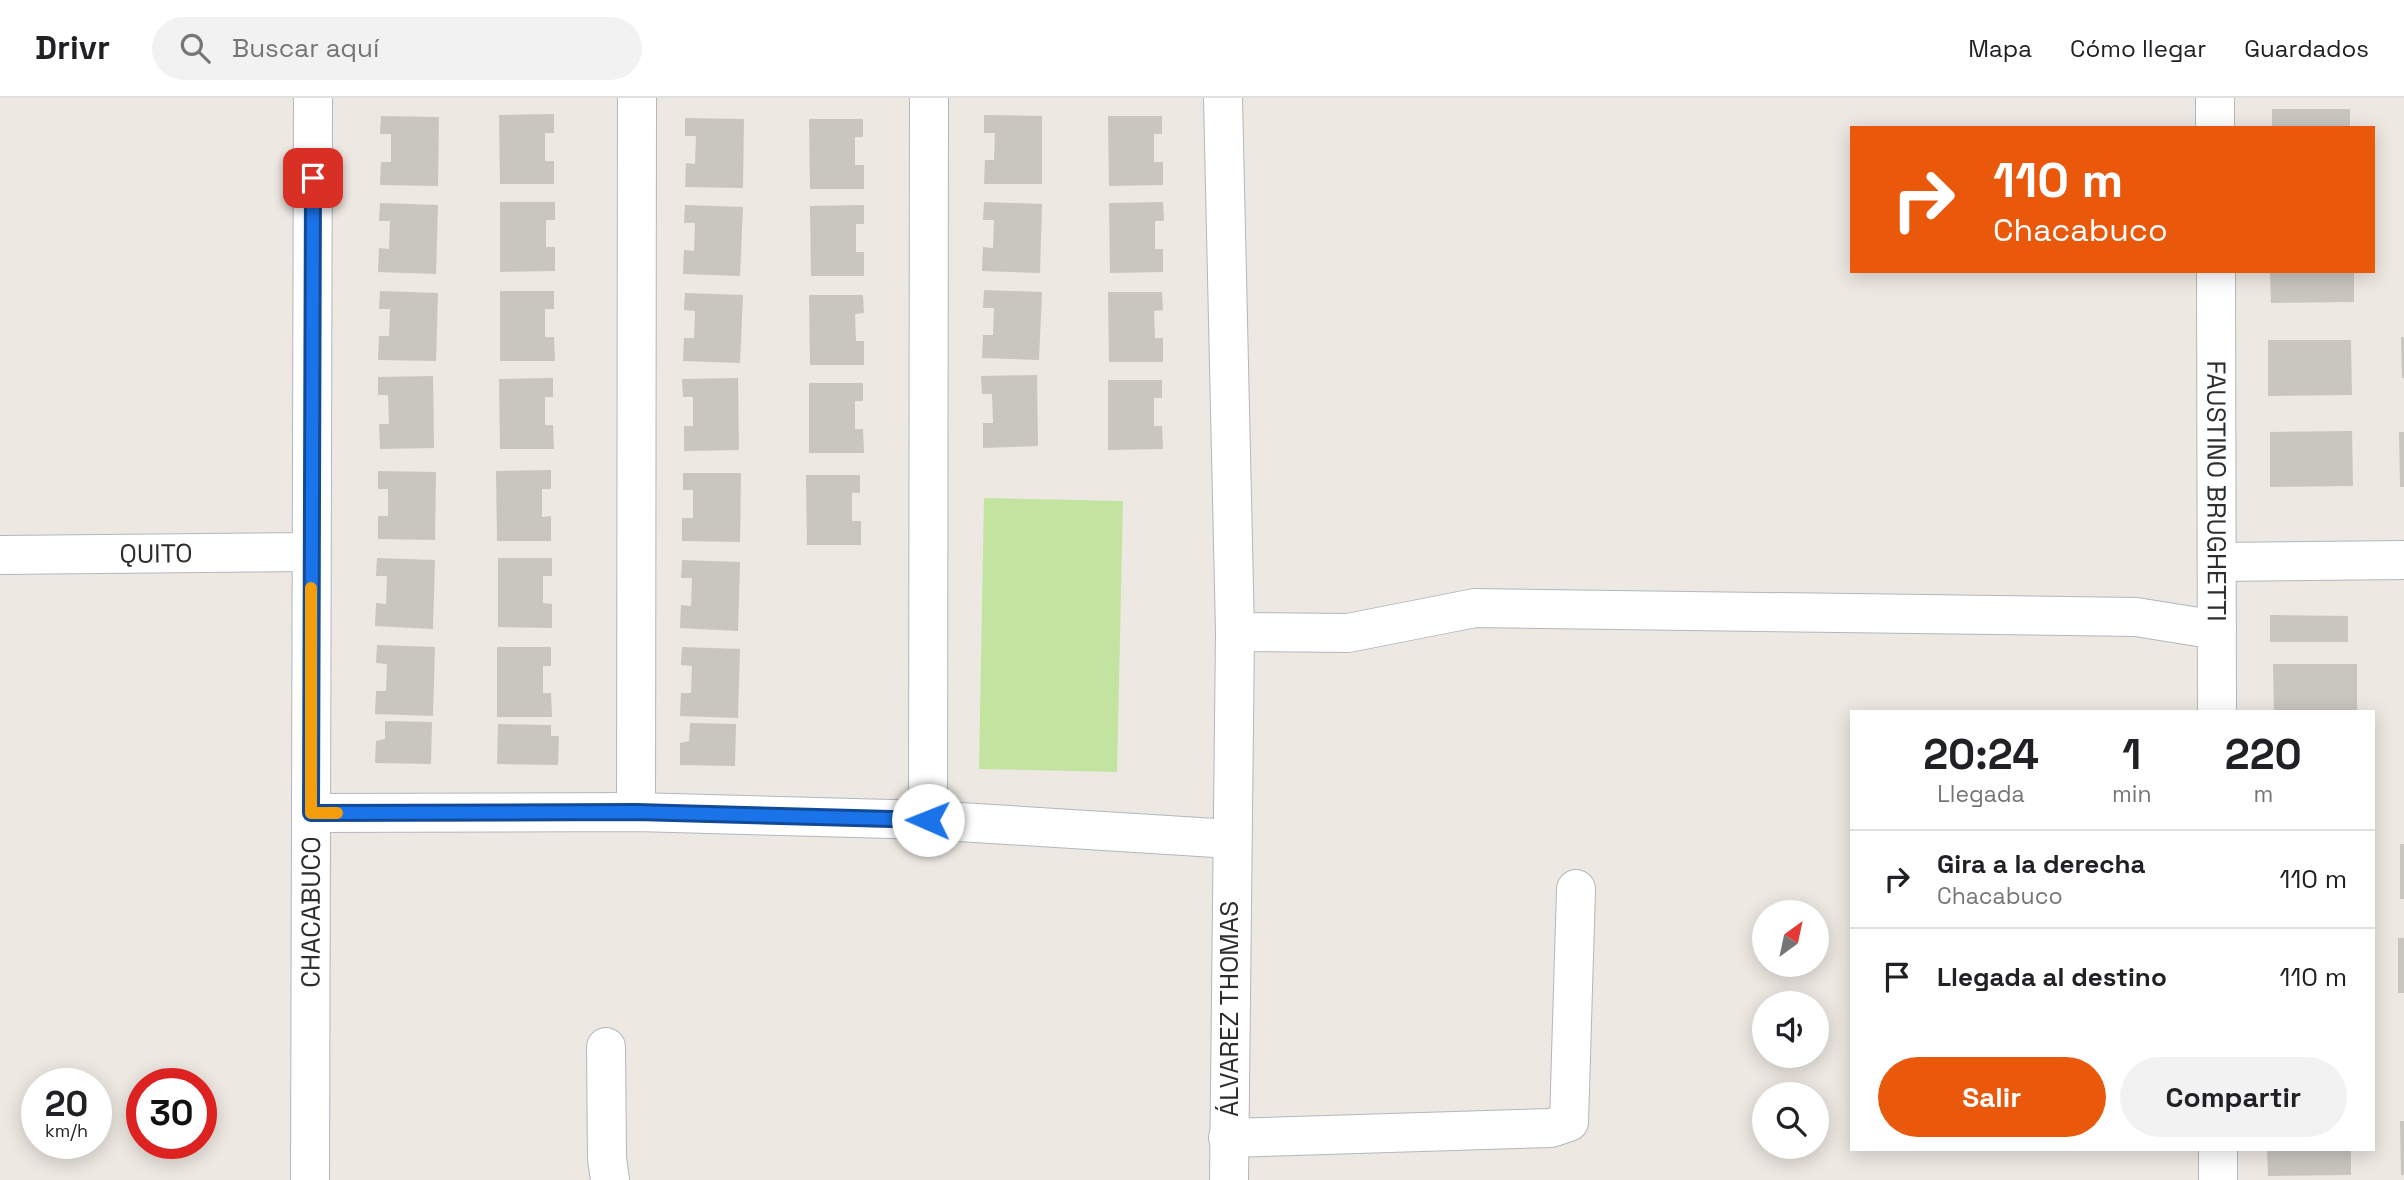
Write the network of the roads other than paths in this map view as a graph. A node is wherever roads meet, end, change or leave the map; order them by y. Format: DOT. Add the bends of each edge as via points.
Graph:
graph roads {
  1 [pos="313,98"];
  2 [pos="637,98"];
  3 [pos="929,98"];
  4 [pos="1223,98"];
  5 [pos="2215,98"];
  6 [pos="2215,126"];
  7 [pos="2216,273"];
  8 [pos="311,552"];
  9 [pos="0,555"];
  10 [pos="2404,560"];
  11 [pos="2217,562"];
  12 [pos="2217,630"];
  13 [pos="1235,632"];
  14 [pos="2217,710"];
  15 [pos="636,812"];
  16 [pos="311,813"];
  17 [pos="928,820"];
  18 [pos="1231,839"];
  19 [pos="1576,889"];
  20 [pos="606,1047"];
  21 [pos="1228,1138"];
  22 [pos="2218,1151"];
  23 [pos="310,1180"];
  24 [pos="610,1180"];
  25 [pos="1229,1180"];
  26 [pos="2218,1180"];
  1 -- 8 [label="street, CHACABUCO"];
  2 -- 15 [label="street"];
  3 -- 17 [label="street"];
  4 -- 13 [label="street, ÁLVAREZ THOMAS"];
  5 -- 6 [label="street"];
  7 -- 11 [label="street, FAUSTINO BRUGHETTI"];
  8 -- 9 [label="street, QUITO"];
  8 -- 16 [label="street, CHACABUCO"];
  10 -- 11 [label="street"];
  11 -- 12 [label="street, FAUSTINO BRUGHETTI"];
  12 -- 13 [label="street" via="2136,617 1475,608 1348,633"];
  12 -- 14 [label="street, FAUSTINO BRUGHETTI"];
  13 -- 18 [label="street, ÁLVAREZ THOMAS"];
  15 -- 16 [label="street"];
  15 -- 17 [label="street"];
  16 -- 23 [label="street, CHACABUCO"];
  17 -- 18 [label="street"];
  18 -- 21 [label="street, ÁLVAREZ THOMAS"];
  19 -- 21 [label="street" via="1569,1122 1551,1128"];
  20 -- 24 [label="street"];
  21 -- 25 [label="street, ÁLVAREZ THOMAS"];
  22 -- 26 [label="street"];
}
